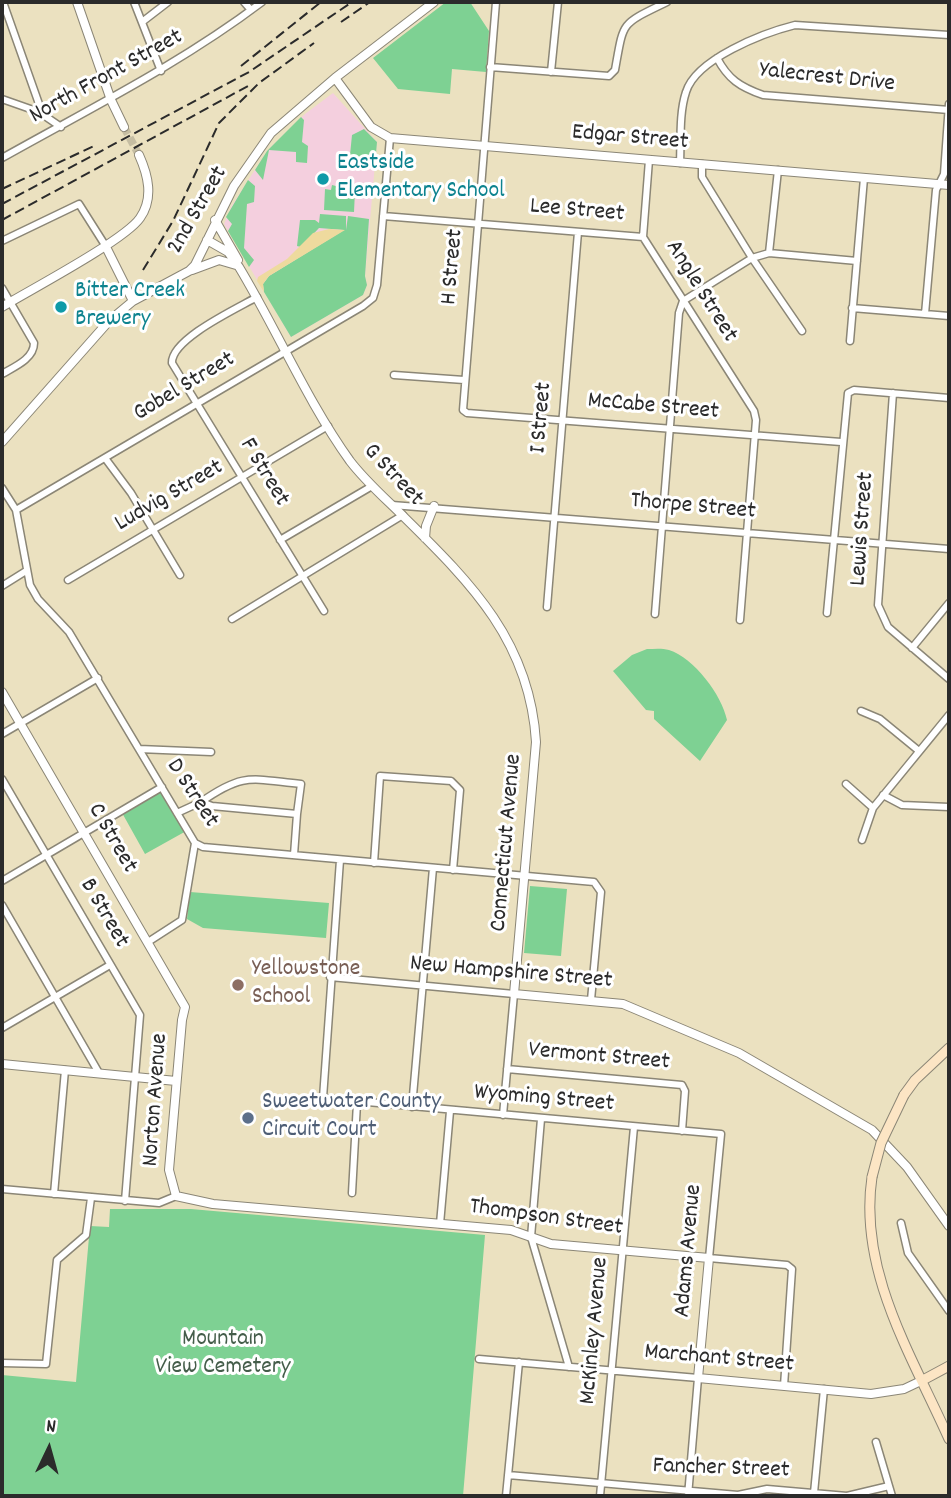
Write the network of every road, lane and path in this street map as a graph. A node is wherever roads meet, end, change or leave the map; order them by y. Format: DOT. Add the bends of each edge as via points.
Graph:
graph roads {
  1 [pos="3,2"];
  2 [pos="77,2"];
  3 [pos="134,2"];
  4 [pos="168,2"];
  5 [pos="244,2"];
  6 [pos="262,2"];
  7 [pos="434,2"];
  8 [pos="496,2"];
  9 [pos="558,2"];
  10 [pos="667,2"];
  11 [pos="251,10"];
  12 [pos="142,22"];
  13 [pos="949,35"];
  14 [pos="717,58"];
  15 [pos="490,67"];
  16 [pos="160,71"];
  17 [pos="551,72"];
  18 [pos="334,78"];
  19 [pos="2,99"];
  20 [pos="111,100"];
  21 [pos="949,104"];
  22 [pos="949,110"];
  23 [pos="39,112"];
  24 [pos="61,127"];
  25 [pos="124,127"];
  26 [pos="390,138"];
  27 [pos="483,146"];
  28 [pos="139,155"];
  29 [pos="2,158"];
  30 [pos="649,160"];
  31 [pos="680,163"];
  32 [pos="702,164"];
  33 [pos="778,170"];
  34 [pos="864,178"];
  35 [pos="945,184"];
  36 [pos="383,216"];
  37 [pos="215,220"];
  38 [pos="477,223"];
  39 [pos="578,232"];
  40 [pos="643,237"];
  41 [pos="207,240"];
  42 [pos="2,241"];
  43 [pos="104,245"];
  44 [pos="769,253"];
  45 [pos="752,258"];
  46 [pos="857,261"];
  47 [pos="239,267"];
  48 [pos="189,271"];
  49 [pos="2,288"];
  50 [pos="257,297"];
  51 [pos="134,301"];
  52 [pos="683,301"];
  53 [pos="10,302"];
  54 [pos="2,307"];
  55 [pos="852,308"];
  56 [pos="925,314"];
  57 [pos="949,316"];
  58 [pos="802,331"];
  59 [pos="850,341"];
  60 [pos="287,350"];
  61 [pos="2,374"];
  62 [pos="394,375"];
  63 [pos="464,380"];
  64 [pos="893,393"];
  65 [pos="949,398"];
  66 [pos="195,404"];
  67 [pos="463,410"];
  68 [pos="562,420"];
  69 [pos="328,426"];
  70 [pos="670,429"];
  71 [pos="755,436"];
  72 [pos="2,442"];
  73 [pos="841,442"];
  74 [pos="105,458"];
  75 [pos="243,476"];
  76 [pos="372,486"];
  77 [pos="2,488"];
  78 [pos="392,505"];
  79 [pos="434,506"];
  80 [pos="16,510"];
  81 [pos="402,516"];
  82 [pos="554,516"];
  83 [pos="662,524"];
  84 [pos="152,529"];
  85 [pos="747,531"];
  86 [pos="425,538"];
  87 [pos="832,539"];
  88 [pos="281,540"];
  89 [pos="882,543"];
  90 [pos="949,549"];
  91 [pos="26,571"];
  92 [pos="180,576"];
  93 [pos="302,576"];
  94 [pos="68,580"];
  95 [pos="2,586"];
  96 [pos="949,603"];
  97 [pos="547,607"];
  98 [pos="324,611"];
  99 [pos="827,613"];
  100 [pos="655,614"];
  101 [pos="232,619"];
  102 [pos="740,620"];
  103 [pos="912,648"];
  104 [pos="97,678"];
  105 [pos="949,680"];
  106 [pos="2,692"];
  107 [pos="861,711"];
  108 [pos="949,715"];
  109 [pos="20,723"];
  110 [pos="2,734"];
  111 [pos="536,742"];
  112 [pos="139,749"];
  113 [pos="919,751"];
  114 [pos="211,752"];
  115 [pos="2,779"];
  116 [pos="846,784"];
  117 [pos="162,787"];
  118 [pos="883,795"];
  119 [pos="201,802"];
  120 [pos="949,807"];
  121 [pos="873,808"];
  122 [pos="177,813"];
  123 [pos="297,814"];
  124 [pos="85,832"];
  125 [pos="862,840"];
  126 [pos="195,843"];
  127 [pos="46,855"];
  128 [pos="294,855"];
  129 [pos="340,860"];
  130 [pos="374,863"];
  131 [pos="433,868"];
  132 [pos="453,870"];
  133 [pos="524,877"];
  134 [pos="2,881"];
  135 [pos="2,905"];
  136 [pos="148,942"];
  137 [pos="110,965"];
  138 [pos="330,977"];
  139 [pos="422,985"];
  140 [pos="514,994"];
  141 [pos="56,996"];
  142 [pos="591,1000"];
  143 [pos="185,1007"];
  144 [pos="2,1028"];
  145 [pos="949,1048"];
  146 [pos="2,1064"];
  147 [pos="507,1069"];
  148 [pos="65,1070"];
  149 [pos="99,1073"];
  150 [pos="136,1077"];
  151 [pos="176,1081"];
  152 [pos="357,1103"];
  153 [pos="412,1107"];
  154 [pos="450,1111"];
  155 [pos="503,1115"];
  156 [pos="541,1119"];
  157 [pos="634,1127"];
  158 [pos="682,1131"];
  159 [pos="721,1135"];
  160 [pos="2,1189"];
  161 [pos="352,1193"];
  162 [pos="54,1194"];
  163 [pos="176,1196"];
  164 [pos="91,1198"];
  165 [pos="125,1200"];
  166 [pos="901,1223"];
  167 [pos="440,1224"];
  168 [pos="949,1226"];
  169 [pos="531,1237"];
  170 [pos="622,1250"];
  171 [pos="709,1258"];
  172 [pos="949,1311"];
  173 [pos="479,1359"];
  174 [pos="519,1362"];
  175 [pos="2,1363"];
  176 [pos="949,1366"];
  177 [pos="569,1367"];
  178 [pos="612,1370"];
  179 [pos="698,1378"];
  180 [pos="923,1380"];
  181 [pos="784,1386"];
  182 [pos="824,1389"];
  183 [pos="949,1439"];
  184 [pos="876,1442"];
  185 [pos="508,1475"];
  186 [pos="602,1483"];
  187 [pos="889,1486"];
  188 [pos="688,1493"];
  189 [pos="814,1493"];
  190 [pos="506,1496"];
  191 [pos="600,1496"];
  192 [pos="892,1496"];
  1 -- 23 [label="street"];
  2 -- 20 [label="street"];
  3 -- 12 [label="street"];
  4 -- 12 [label="street"];
  5 -- 11 [label="street"];
  6 -- 11 [label="street, North Front Street"];
  7 -- 18 [label="street, 2nd Street"];
  8 -- 15 [label="street, H Street"];
  9 -- 17 [label="street"];
  10 -- 17 [label="street" via="625,26 615,70 609,76"];
  11 -- 16 [label="street, North Front Street"];
  12 -- 16 [label="street"];
  13 -- 14 [label="street" via="794,25"];
  14 -- 22 [label="street, Yalecrest Drive" via="726,75 741,88 763,95"];
  14 -- 31 [label="street" via="702,67 686,91"];
  15 -- 17 [label="street"];
  15 -- 27 [label="street, H Street"];
  16 -- 20 [label="street, North Front Street"];
  18 -- 26 [label="street" via="371,127"];
  18 -- 37 [label="street, 2nd Street" via="271,133"];
  19 -- 23 [label="street"];
  20 -- 24 [label="street, North Front Street"];
  20 -- 25 [label="street"];
  21 -- 22 [label="street"];
  22 -- 35 [label="street"];
  23 -- 24 [label="street"];
  24 -- 29 [label="street, North Front Street"];
  26 -- 27 [label="street, Edgar Street"];
  26 -- 36 [label="street"];
  27 -- 30 [label="street, Edgar Street"];
  27 -- 38 [label="street, H Street"];
  28 -- 43 [label="street" via="148,177 146,206 132,226"];
  30 -- 31 [label="street, Edgar Street"];
  30 -- 40 [label="street, Angle Street"];
  31 -- 32 [label="street, Edgar Street"];
  32 -- 33 [label="street, Edgar Street"];
  32 -- 45 [label="street" via="702,177"];
  33 -- 34 [label="street, Edgar Street"];
  33 -- 44 [label="street"];
  34 -- 35 [label="street, Edgar Street"];
  34 -- 46 [label="street"];
  35 -- 56 [label="street" via="936,190"];
  36 -- 38 [label="street, Lee Street"];
  36 -- 60 [label="street, Gobel Street" via="373,298"];
  37 -- 41 [label="street, 2nd Street"];
  37 -- 47 [label="street" via="238,257"];
  38 -- 39 [label="street, Lee Street"];
  38 -- 63 [label="street, H Street"];
  39 -- 40 [label="street, Lee Street"];
  39 -- 68 [label="street, I Street"];
  40 -- 52 [label="street, Angle Street"];
  41 -- 47 [label="street, G Street" via="228,252"];
  41 -- 48 [label="street, 2nd Street"];
  42 -- 43 [label="street" via="79,204"];
  43 -- 51 [label="street"];
  43 -- 53 [label="street"];
  44 -- 45 [label="street"];
  44 -- 46 [label="street"];
  45 -- 52 [label="street"];
  45 -- 58 [label="street"];
  46 -- 55 [label="street"];
  47 -- 48 [label="street" via="219,260"];
  47 -- 50 [label="street, G Street"];
  48 -- 51 [label="street, 2nd Street"];
  49 -- 53 [label="street"];
  50 -- 60 [label="street, G Street"];
  50 -- 66 [label="street, F Street" via="180,342 171,356"];
  51 -- 72 [label="street, 2nd Street" via="109,321"];
  52 -- 70 [label="street"];
  52 -- 71 [label="street, Angle Street" via="754,411"];
  53 -- 54 [label="street"];
  53 -- 61 [label="street" via="34,349 31,356"];
  55 -- 56 [label="street"];
  55 -- 59 [label="street"];
  56 -- 57 [label="street"];
  60 -- 66 [label="street, Gobel Street"];
  60 -- 69 [label="street, G Street"];
  62 -- 63 [label="street"];
  63 -- 67 [label="street, H Street"];
  64 -- 65 [label="street"];
  64 -- 73 [label="street" via="848,393"];
  64 -- 89 [label="street, Lewis Street"];
  66 -- 74 [label="street, Gobel Street"];
  66 -- 75 [label="street, F Street"];
  67 -- 68 [label="street, McCabe Street"];
  68 -- 70 [label="street, McCabe Street"];
  68 -- 82 [label="street, I Street"];
  69 -- 75 [label="street, Ludvig Street"];
  69 -- 76 [label="street, G Street"];
  70 -- 71 [label="street, McCabe Street"];
  70 -- 83 [label="street"];
  71 -- 73 [label="street, McCabe Street"];
  71 -- 85 [label="street, Angle Street"];
  73 -- 87 [label="street"];
  74 -- 80 [label="street, Gobel Street"];
  74 -- 84 [label="street"];
  75 -- 84 [label="street, Ludvig Street"];
  75 -- 88 [label="street, F Street"];
  76 -- 78 [label="street, G Street"];
  76 -- 88 [label="street"];
  77 -- 80 [label="street, D Street"];
  78 -- 79 [label="street, Thorpe Street"];
  78 -- 81 [label="street, G Street"];
  79 -- 82 [label="street, Thorpe Street"];
  79 -- 86 [label="street"];
  80 -- 91 [label="street, D Street"];
  81 -- 86 [label="street, G Street"];
  81 -- 93 [label="street"];
  82 -- 83 [label="street, Thorpe Street"];
  82 -- 97 [label="street, I Street"];
  83 -- 85 [label="street, Thorpe Street"];
  83 -- 100 [label="street"];
  84 -- 92 [label="street"];
  84 -- 94 [label="street, Ludvig Street"];
  85 -- 87 [label="street, Thorpe Street"];
  85 -- 102 [label="street, Angle Street"];
  86 -- 111 [label="street, G Street" via="464,575 502,631 532,706"];
  87 -- 89 [label="street, Thorpe Street"];
  87 -- 99 [label="street"];
  88 -- 93 [label="street, F Street"];
  89 -- 90 [label="street, Thorpe Street"];
  89 -- 103 [label="street, Lewis Street" via="878,605 888,627"];
  91 -- 95 [label="street"];
  91 -- 104 [label="street, D Street" via="38,599 69,632"];
  93 -- 98 [label="street, F Street"];
  93 -- 101 [label="street"];
  96 -- 103 [label="street"];
  103 -- 105 [label="street, Lewis Street"];
  104 -- 109 [label="street"];
  104 -- 112 [label="street, D Street"];
  106 -- 109 [label="street, C Street"];
  107 -- 113 [label="street" via="880,719"];
  108 -- 113 [label="street"];
  109 -- 110 [label="street"];
  109 -- 124 [label="street, C Street"];
  111 -- 133 [label="street, Connecticut Avenue"];
  112 -- 114 [label="street"];
  112 -- 117 [label="street, D Street"];
  113 -- 118 [label="street"];
  115 -- 127 [label="street, B Street"];
  116 -- 121 [label="street"];
  117 -- 122 [label="street, D Street"];
  117 -- 124 [label="street"];
  118 -- 120 [label="street" via="902,805"];
  118 -- 121 [label="street"];
  119 -- 122 [label="street"];
  119 -- 123 [label="street"];
  119 -- 123 [label="street" via="245,778 301,784"];
  121 -- 125 [label="street"];
  122 -- 126 [label="street, D Street"];
  123 -- 128 [label="street"];
  124 -- 127 [label="street"];
  124 -- 136 [label="street, C Street"];
  126 -- 128 [label="street, D Street"];
  126 -- 136 [label="street" via="182,920"];
  127 -- 134 [label="street"];
  127 -- 137 [label="street, B Street"];
  128 -- 129 [label="street, D Street"];
  129 -- 130 [label="street, D Street"];
  129 -- 138 [label="street"];
  130 -- 131 [label="street, D Street"];
  130 -- 132 [label="street" via="380,776 457,784"];
  131 -- 132 [label="street, D Street"];
  131 -- 139 [label="street"];
  132 -- 133 [label="street, D Street"];
  133 -- 140 [label="street, Connecticut Avenue"];
  133 -- 142 [label="street, D Street" via="598,886"];
  135 -- 141 [label="street"];
  136 -- 143 [label="street, C Street"];
  137 -- 141 [label="street"];
  137 -- 150 [label="street, B Street" via="140,1015"];
  138 -- 139 [label="street, New Hampshire Street"];
  138 -- 152 [label="street, Wyoming Street" via="323,1098"];
  139 -- 140 [label="street, New Hampshire Street"];
  139 -- 153 [label="street"];
  140 -- 142 [label="street, New Hampshire Street"];
  140 -- 147 [label="street, Connecticut Avenue"];
  141 -- 144 [label="street"];
  141 -- 149 [label="street"];
  142 -- 168 [label="street, New Hampshire Street" via="623,1004 707,1038 864,1125 889,1145"];
  143 -- 151 [label="street, Norton Avenue"];
  145 -- 180 [label="main road, bridge" via="904,1095 881,1143 868,1213 875,1262 890,1308"];
  146 -- 148 [label="street"];
  147 -- 155 [label="street, Connecticut Avenue"];
  147 -- 158 [label="street, Vermont Street" via="682,1085"];
  148 -- 149 [label="street"];
  148 -- 162 [label="street"];
  149 -- 150 [label="street"];
  150 -- 151 [label="street"];
  150 -- 165 [label="street, B Street"];
  151 -- 163 [label="street, Norton Avenue" via="169,1170"];
  152 -- 153 [label="street, Wyoming Street"];
  152 -- 161 [label="street"];
  153 -- 154 [label="street, Wyoming Street"];
  154 -- 155 [label="street, Wyoming Street"];
  154 -- 167 [label="street"];
  155 -- 156 [label="street, Wyoming Street"];
  156 -- 157 [label="street, Wyoming Street"];
  156 -- 169 [label="street"];
  157 -- 158 [label="street, Wyoming Street"];
  157 -- 170 [label="street, McKinley Avenue"];
  158 -- 159 [label="street, Wyoming Street"];
  159 -- 171 [label="street, Adams Avenue"];
  160 -- 162 [label="street"];
  162 -- 164 [label="street"];
  163 -- 165 [label="street" via="159,1203"];
  163 -- 167 [label="street, Thompson Street" via="213,1204"];
  164 -- 165 [label="street"];
  164 -- 175 [label="street" via="86,1235 57,1260 46,1363"];
  166 -- 172 [label="street" via="908,1253"];
  167 -- 169 [label="street, Thompson Street" via="510,1230"];
  169 -- 170 [label="street, Thompson Street" via="551,1244"];
  169 -- 177 [label="street"];
  170 -- 171 [label="street, Thompson Street"];
  170 -- 178 [label="street, McKinley Avenue"];
  171 -- 179 [label="street, Adams Avenue"];
  171 -- 181 [label="street, Thompson Street" via="792,1269"];
  173 -- 174 [label="street, Marchant Street"];
  174 -- 177 [label="street, Marchant Street"];
  174 -- 185 [label="street"];
  176 -- 180 [label="main road, Marchant Street"];
  177 -- 178 [label="street, Marchant Street"];
  178 -- 179 [label="street, Marchant Street"];
  178 -- 186 [label="street, McKinley Avenue"];
  179 -- 181 [label="street, Marchant Street"];
  179 -- 188 [label="street, Adams Avenue"];
  180 -- 182 [label="street, Marchant Street" via="887,1393"];
  180 -- 183 [label="main road"];
  181 -- 182 [label="street, Marchant Street"];
  182 -- 189 [label="street"];
  184 -- 187 [label="street"];
  185 -- 186 [label="street, Fancher Street"];
  185 -- 190 [label="street"];
  186 -- 188 [label="street, Fancher Street"];
  186 -- 191 [label="street, McKinley Avenue"];
  187 -- 189 [label="street, Fancher Street" via="847,1496"];
  187 -- 192 [label="street"];
  188 -- 189 [label="street, Fancher Street" via="738,1495 767,1489"];
}
